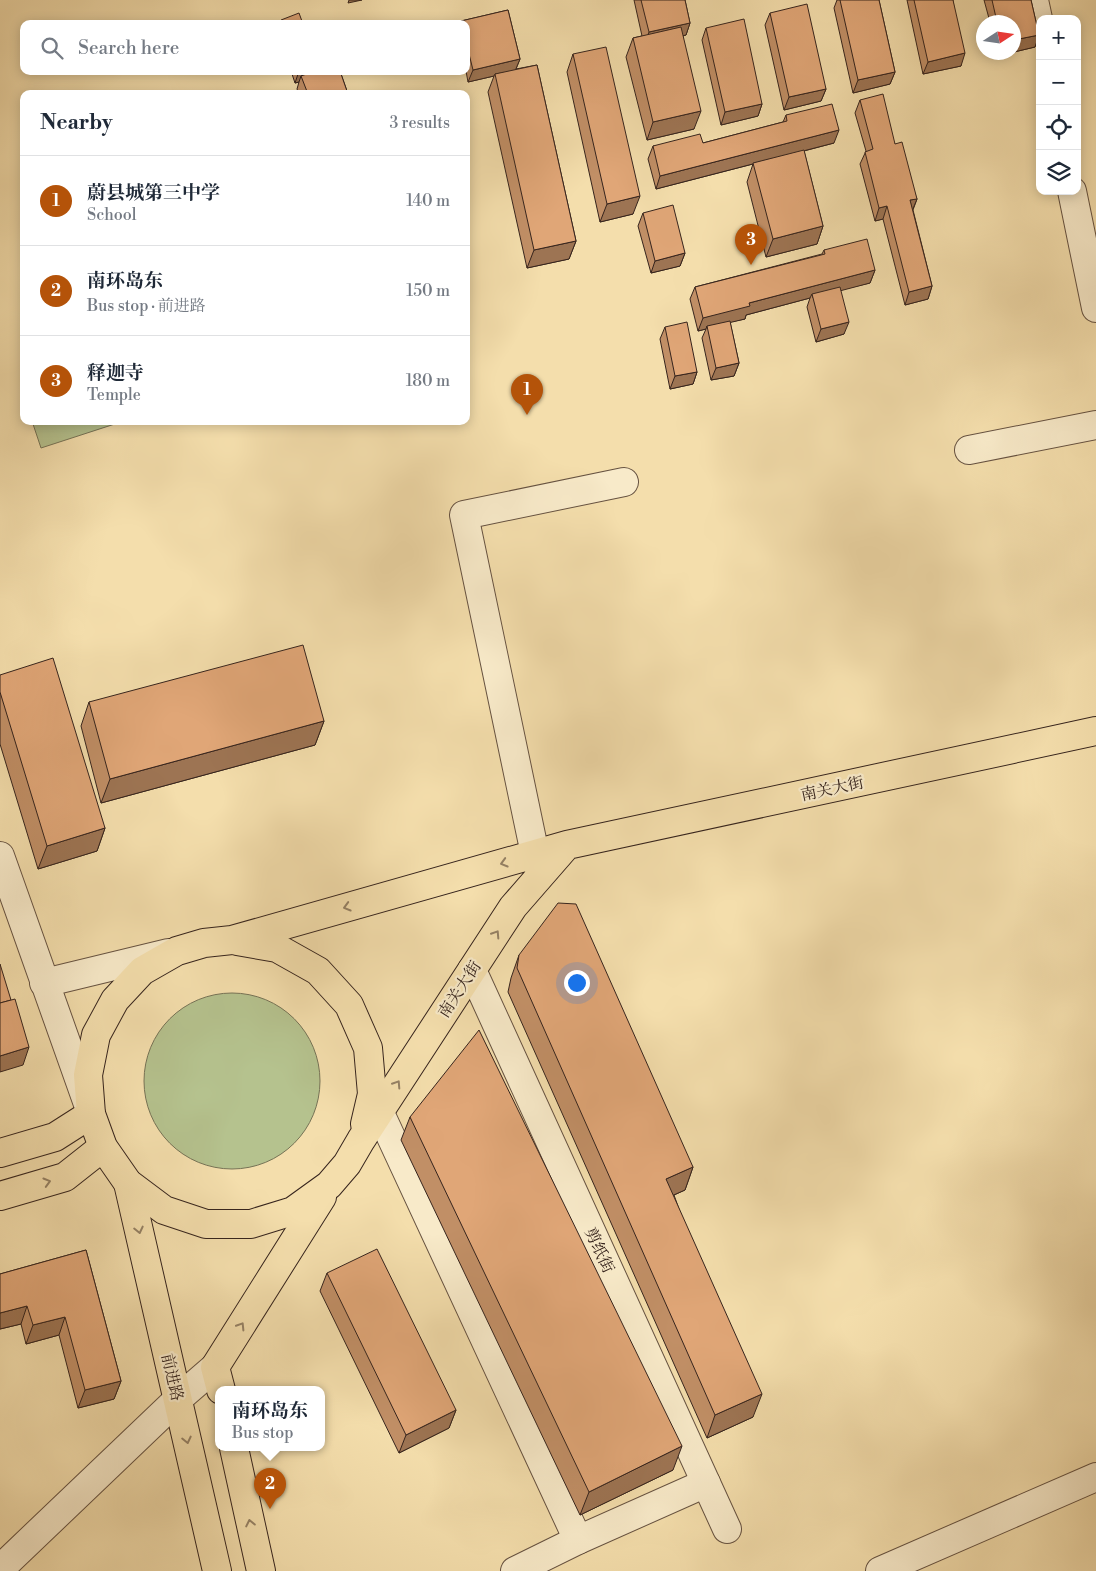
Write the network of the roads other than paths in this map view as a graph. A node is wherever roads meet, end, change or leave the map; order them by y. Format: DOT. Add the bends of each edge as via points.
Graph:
graph roads {
  1 [pos="1034,0"];
  2 [pos="1037,15"];
  3 [pos="1073,195"];
  4 [pos="1096,308"];
  5 [pos="1096,424"];
  6 [pos="969,450"];
  7 [pos="624,482"];
  8 [pos="1096,731"];
  9 [pos="568,845"];
  10 [pos="535,854"];
  11 [pos="0,856"];
  12 [pos="232,940"];
  13 [pos="177,951"];
  14 [pos="472,970"];
  15 [pos="44,983"];
  16 [pos="379,1112"];
  17 [pos="92,1114"];
  18 [pos="361,1140"];
  19 [pos="103,1147"];
  20 [pos="0,1154"];
  21 [pos="128,1183"];
  22 [pos="329,1185"];
  23 [pos="0,1196"];
  24 [pos="218,1379"];
  25 [pos="178,1399"];
  26 [pos="235,1451"];
  27 [pos="1096,1477"];
  28 [pos="706,1483"];
  29 [pos="727,1530"];
  30 [pos="578,1540"];
  31 [pos="0,1569"];
  32 [pos="217,1571"];
  33 [pos="261,1571"];
  34 [pos="515,1571"];
  35 [pos="880,1571"];
  1 -- 2 [label="street"];
  3 -- 4 [label="street"];
  5 -- 6 [label="street"];
  7 -- 10 [label="street" via="464,515"];
  8 -- 9 [label="main road, 南关大街"];
  9 -- 10 [label="main road, 南关大街"];
  14 -- 9 [label="main road, 南关大街, one-way" via="513,906"];
  10 -- 12 [label="main road, 南关大街, one-way"];
  11 -- 15 [label="street"];
  12 -- 13 [label="main road, 南关大街" via="204,943"];
  12 -- 18 [label="main road, 南关大街" via="277,948 310,966 349,1006 368,1048 372,1094"];
  13 -- 15 [label="street"];
  13 -- 17 [label="main road, 南关大街" via="142,971 115,1000 96,1035 88,1074"];
  16 -- 14 [label="main road, 南关大街, one-way"];
  14 -- 28 [label="street, 剪纸街"];
  15 -- 17 [label="street"];
  16 -- 18 [label="main road, 南关大街"];
  16 -- 30 [label="street"];
  17 -- 19 [label="main road, 南关大街"];
  17 -- 20 [label="main road" via="55,1137"];
  18 -- 22 [label="main road, 南关大街"];
  19 -- 21 [label="main road, 南关大街"];
  23 -- 19 [label="main road, one-way" via="65,1177"];
  21 -- 22 [label="main road, 南关大街" via="164,1210 206,1224 251,1224 293,1211"];
  21 -- 25 [label="main road, 前进路, one-way"];
  24 -- 22 [label="main road, one-way"];
  24 -- 25 [label="street"];
  25 -- 31 [label="street"];
  25 -- 32 [label="main road, 前进路, one-way"];
  33 -- 26 [label="main road, one-way"];
  27 -- 35 [label="street"];
  28 -- 29 [label="street, 剪纸街"];
  28 -- 30 [label="street"];
  30 -- 34 [label="street"];
}
